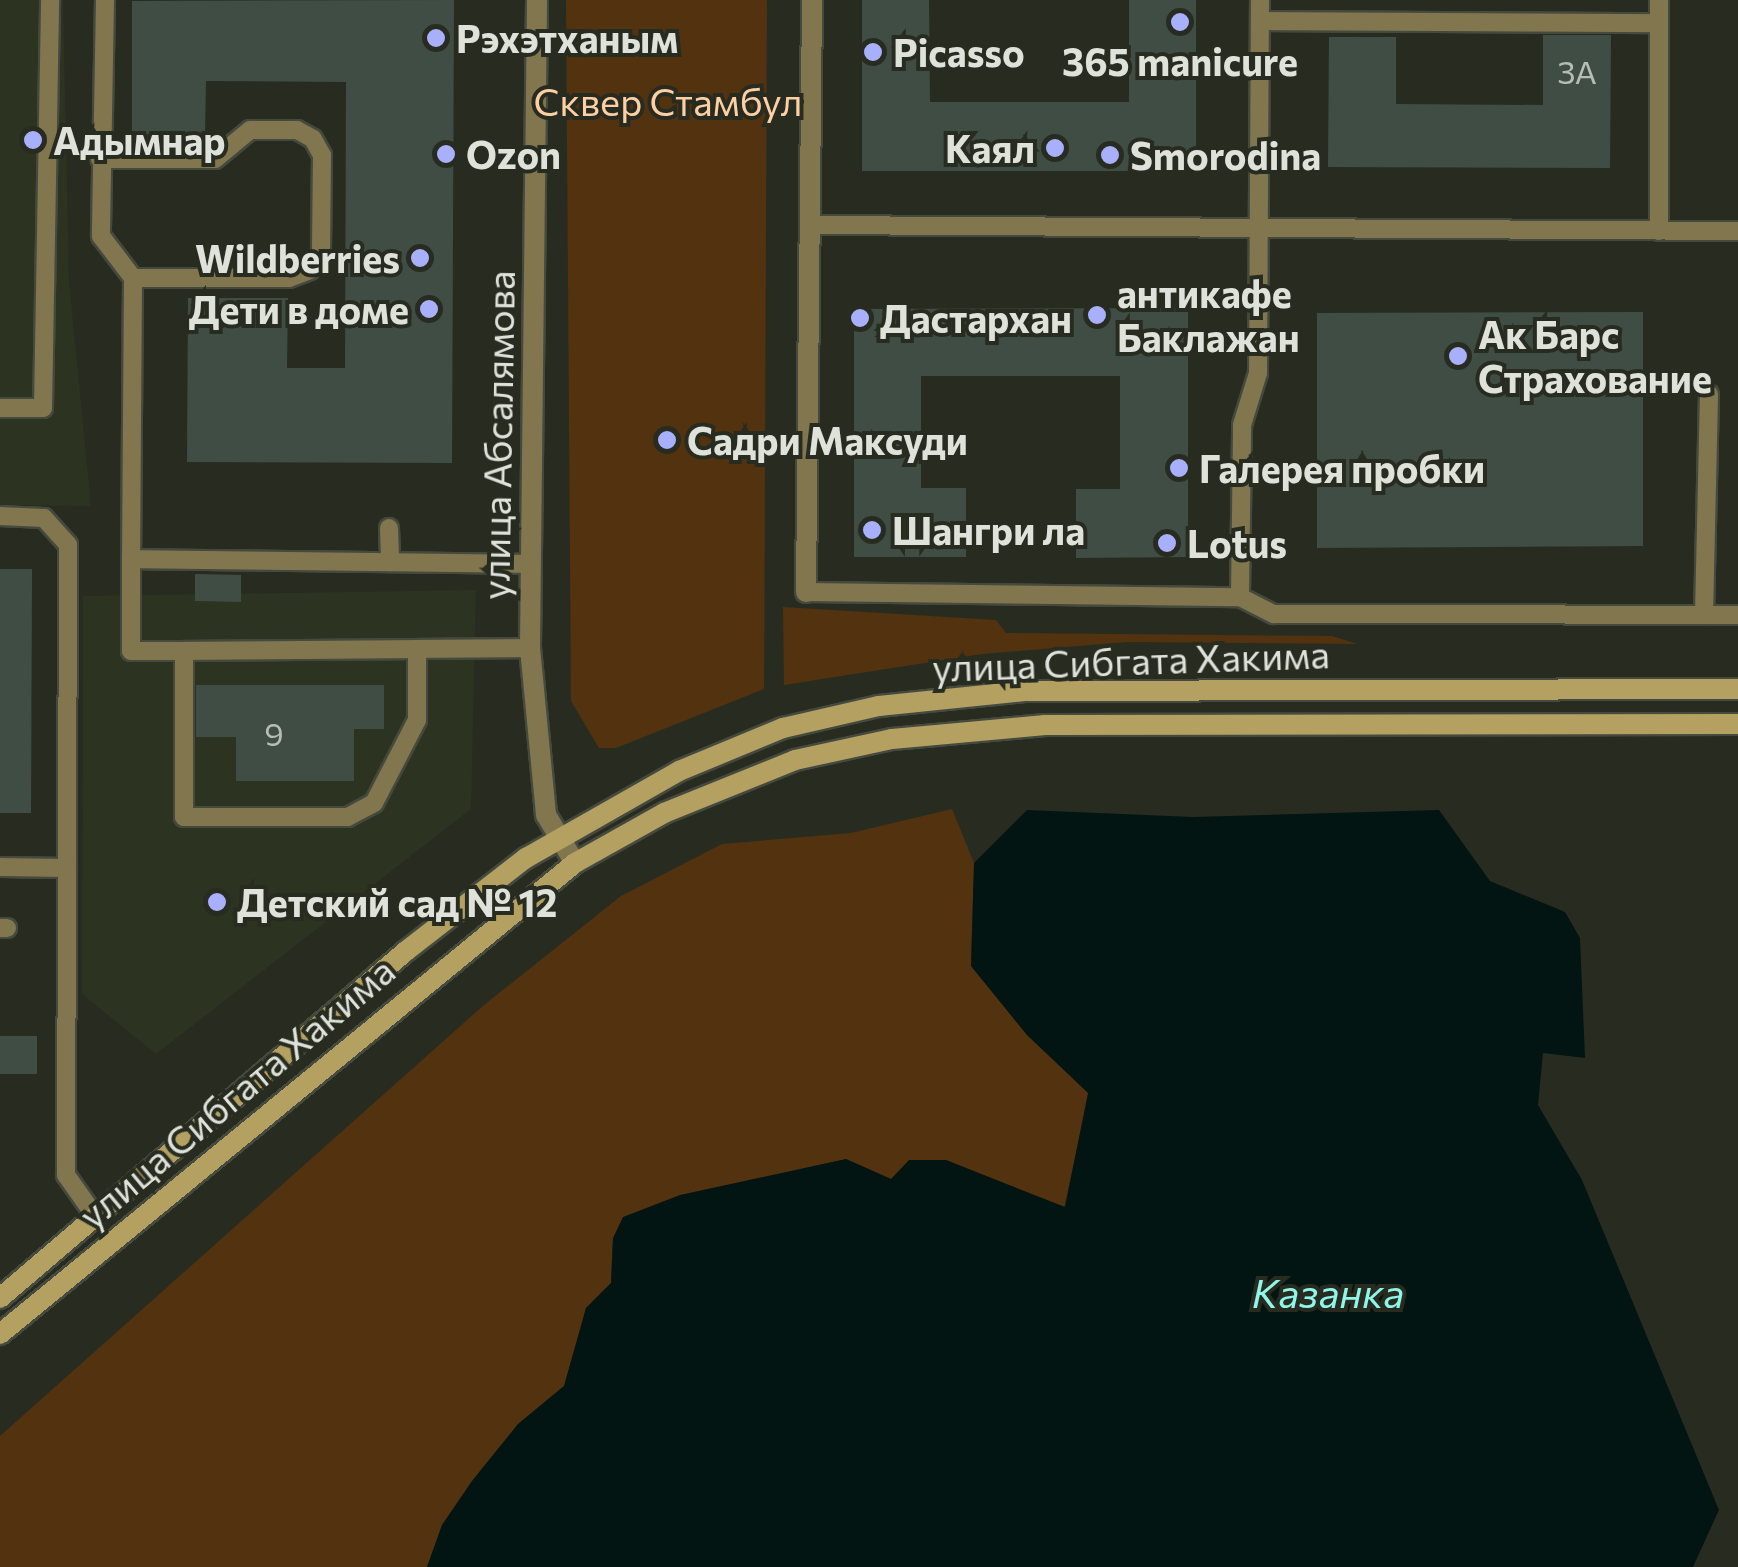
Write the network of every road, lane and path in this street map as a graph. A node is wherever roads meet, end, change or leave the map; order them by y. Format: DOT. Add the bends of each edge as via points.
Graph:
graph roads {
  1 [pos="50,0"];
  2 [pos="104,0"];
  3 [pos="538,0"];
  4 [pos="812,0"];
  5 [pos="1260,0"];
  6 [pos="1660,0"];
  7 [pos="1260,21"];
  8 [pos="1659,22"];
  9 [pos="100,159"];
  10 [pos="812,224"];
  11 [pos="1259,227"];
  12 [pos="1660,231"];
  13 [pos="1738,231"];
  14 [pos="133,278"];
  15 [pos="1709,394"];
  16 [pos="0,408"];
  17 [pos="0,516"];
  18 [pos="390,528"];
  19 [pos="131,560"];
  20 [pos="390,562"];
  21 [pos="529,564"];
  22 [pos="1022,572"];
  23 [pos="806,592"];
  24 [pos="1022,594"];
  25 [pos="1240,596"];
  26 [pos="1704,615"];
  27 [pos="1738,615"];
  28 [pos="530,648"];
  29 [pos="418,649"];
  30 [pos="184,651"];
  31 [pos="1738,688"];
  32 [pos="1738,724"];
  33 [pos="559,836"];
  34 [pos="575,862"];
  35 [pos="0,867"];
  36 [pos="66,868"];
  37 [pos="95,1216"];
  38 [pos="0,1298"];
  39 [pos="0,1334"];
  1 -- 16 [label="lane" via="43,408"];
  2 -- 9 [label="lane"];
  3 -- 21 [label="street, улица Абсалямова"];
  4 -- 10 [label="street"];
  5 -- 7 [label="lane"];
  6 -- 8 [label="lane"];
  7 -- 8 [label="lane"];
  7 -- 11 [label="lane"];
  8 -- 12 [label="lane"];
  9 -- 14 [label="lane" via="101,236"];
  9 -- 14 [label="lane" via="215,159 250,130 296,130 313,139 322,155 321,253 310,270 290,278"];
  10 -- 11 [label="lane"];
  10 -- 23 [label="street"];
  11 -- 12 [label="lane"];
  11 -- 25 [label="lane" via="1258,374 1242,425"];
  12 -- 13 [label="lane"];
  14 -- 19 [label="lane"];
  15 -- 26 [label="lane"];
  17 -- 36 [label="lane" via="44,518 68,545"];
  18 -- 20 [label="lane"];
  19 -- 20 [label="lane"];
  19 -- 30 [label="lane" via="131,652"];
  20 -- 21 [label="lane"];
  21 -- 28 [label="street, улица Абсалямова"];
  22 -- 24 [label="lane"];
  23 -- 24 [label="lane"];
  24 -- 25 [label="lane"];
  25 -- 26 [label="lane" via="1274,614"];
  26 -- 27 [label="lane"];
  28 -- 29 [label="lane"];
  28 -- 33 [label="street, улица Абсалямова" via="546,815"];
  29 -- 30 [label="lane"];
  29 -- 30 [label="lane" via="416,720 374,803 348,817 184,817"];
  31 -- 33 [label="main road, улица Сибгата Хакима" via="1024,691 879,706 783,728 679,771"];
  32 -- 34 [label="main road, улица Сибгата Хакима" via="1045,725 892,740 795,760 664,813"];
  33 -- 34 [label="street, улица Абсалямова"];
  33 -- 37 [label="main road, улица Сибгата Хакима" via="406,951"];
  34 -- 39 [label="main road, улица Сибгата Хакима"];
  35 -- 36 [label="lane"];
  36 -- 37 [label="lane" via="66,1175"];
  37 -- 38 [label="main road, улица Сибгата Хакима"];
}
